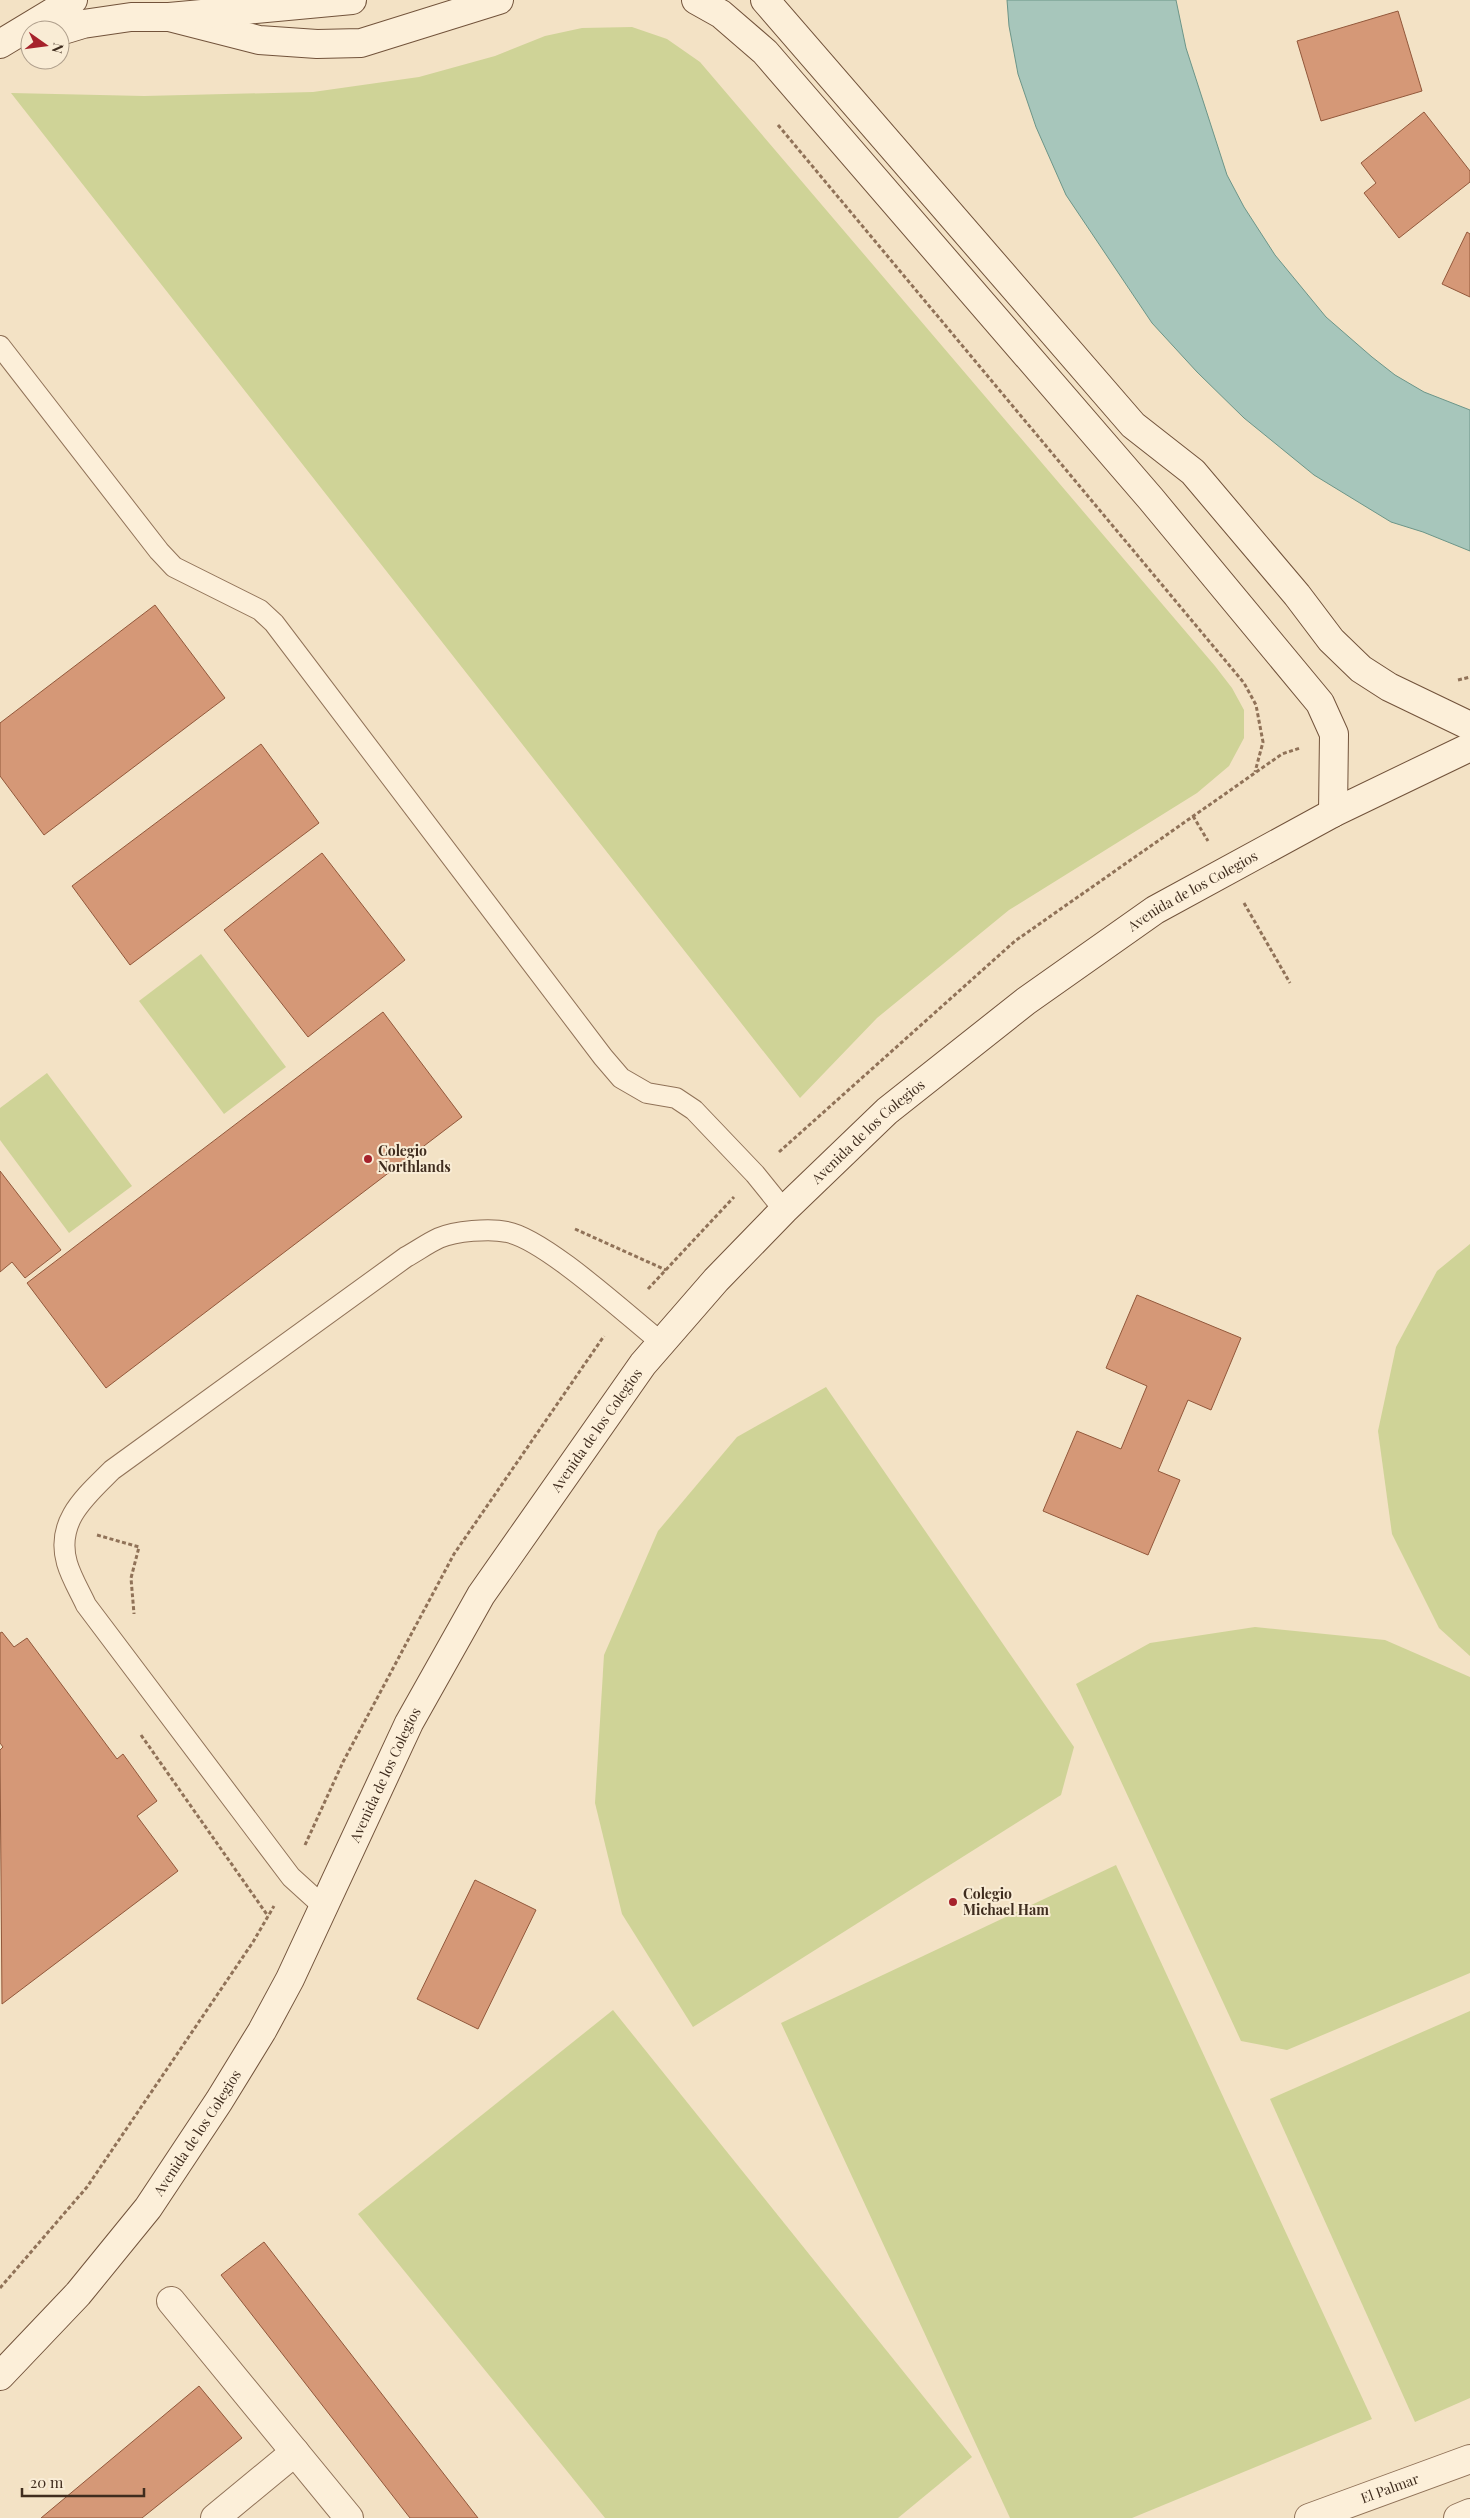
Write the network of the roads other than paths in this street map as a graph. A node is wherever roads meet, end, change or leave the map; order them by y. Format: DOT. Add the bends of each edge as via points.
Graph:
graph roads {
  1 [pos="73,0"];
  2 [pos="352,0"];
  3 [pos="499,0"];
  4 [pos="696,0"];
  5 [pos="765,0"];
  6 [pos="169,17"];
  7 [pos="70,28"];
  8 [pos="20,43"];
  9 [pos="0,44"];
  10 [pos="0,48"];
  11 [pos="0,346"];
  12 [pos="1470,726"];
  13 [pos="1470,747"];
  14 [pos="1333,813"];
  15 [pos="784,1210"];
  16 [pos="662,1343"];
  17 [pos="324,1907"];
  18 [pos="171,2301"];
  19 [pos="0,2376"];
  20 [pos="295,2452"];
  21 [pos="1470,2460"];
  22 [pos="1470,2513"];
  23 [pos="215,2518"];
  24 [pos="349,2518"];
  25 [pos="1309,2518"];
  26 [pos="1458,2518"];
  1 -- 9 [label="street"];
  2 -- 6 [label="street"];
  3 -- 6 [label="street" via="360,43 259,40"];
  4 -- 14 [label="street" via="721,14 765,52 1151,499 1320,703 1334,734"];
  5 -- 12 [label="street" via="1133,425 1193,472 1331,640 1361,670 1389,688"];
  6 -- 7 [label="street" via="131,17"];
  8 -- 10 [label="street"];
  11 -- 15 [label="lane" via="174,567 260,610 274,623 622,1078 647,1093 676,1098 694,1110 755,1174"];
  13 -- 14 [label="street, Avenida de los Colegios"];
  14 -- 15 [label="street, Avenida de los Colegios" via="1155,910 1026,1002 887,1111"];
  15 -- 16 [label="street, Avenida de los Colegios" via="716,1280"];
  16 -- 17 [label="street, Avenida de los Colegios" via="643,1364 562,1476 481,1595 409,1723"];
  16 -- 17 [label="lane" via="532,1242 508,1232 478,1231 440,1238 406,1257 112,1470 77,1505 67,1527 64,1544 67,1563 86,1606 291,1877"];
  17 -- 19 [label="street, Avenida de los Colegios" via="262,2031 148,2208 78,2294"];
  18 -- 20 [label="street"];
  20 -- 23 [label="street"];
  20 -- 24 [label="street"];
  21 -- 25 [label="street, El Palmar"];
  22 -- 26 [label="street"];
}
